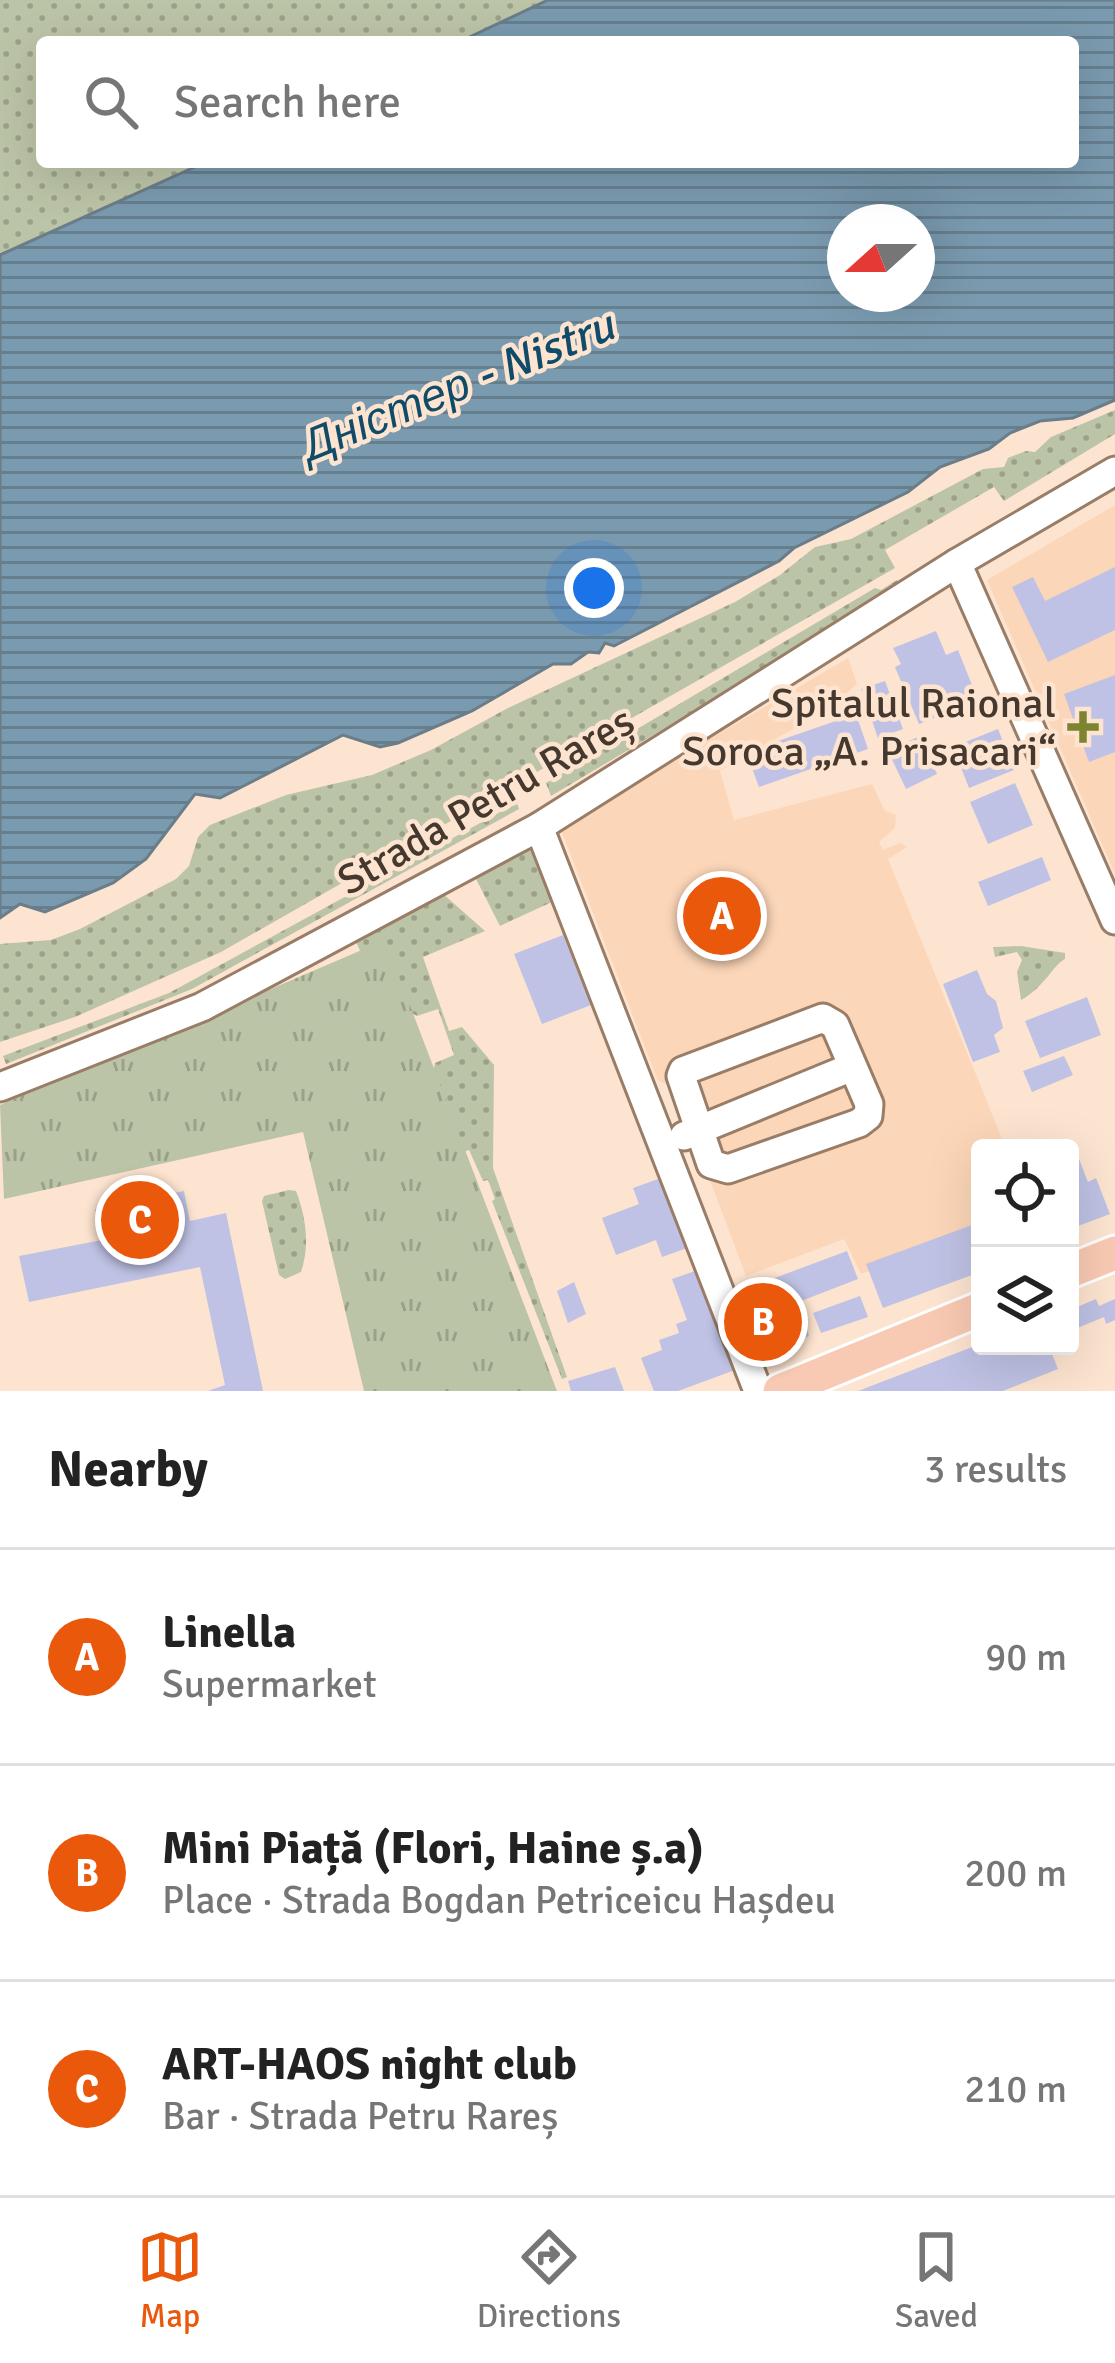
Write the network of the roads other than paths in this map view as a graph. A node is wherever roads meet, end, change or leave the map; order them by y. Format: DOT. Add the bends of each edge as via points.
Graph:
graph roads {
  1 [pos="1115,471"];
  2 [pos="957,562"];
  3 [pos="538,827"];
  4 [pos="1115,920"];
  5 [pos="852,1067"];
  6 [pos="0,1087"];
  7 [pos="697,1130"];
  8 [pos="662,1145"];
  9 [pos="1115,1253"];
  10 [pos="1079,1267"];
  11 [pos="971,1313"];
  12 [pos="758,1391"];
  13 [pos="780,1391"];
  1 -- 2 [label="street, Strada Petru Rareș"];
  2 -- 3 [label="street, Strada Petru Rareș"];
  2 -- 4 [label="street"];
  3 -- 6 [label="street, Strada Petru Rareș" via="202,1006"];
  3 -- 8 [label="street"];
  5 -- 7 [label="street"];
  5 -- 7 [label="street" via="869,1104 860,1123 728,1168 711,1164"];
  5 -- 7 [label="street" via="836,1025 823,1018 689,1067 681,1076"];
  7 -- 8 [label="street"];
  8 -- 12 [label="street"];
  9 -- 10 [label="main road"];
  11 -- 13 [label="main road"];
}
